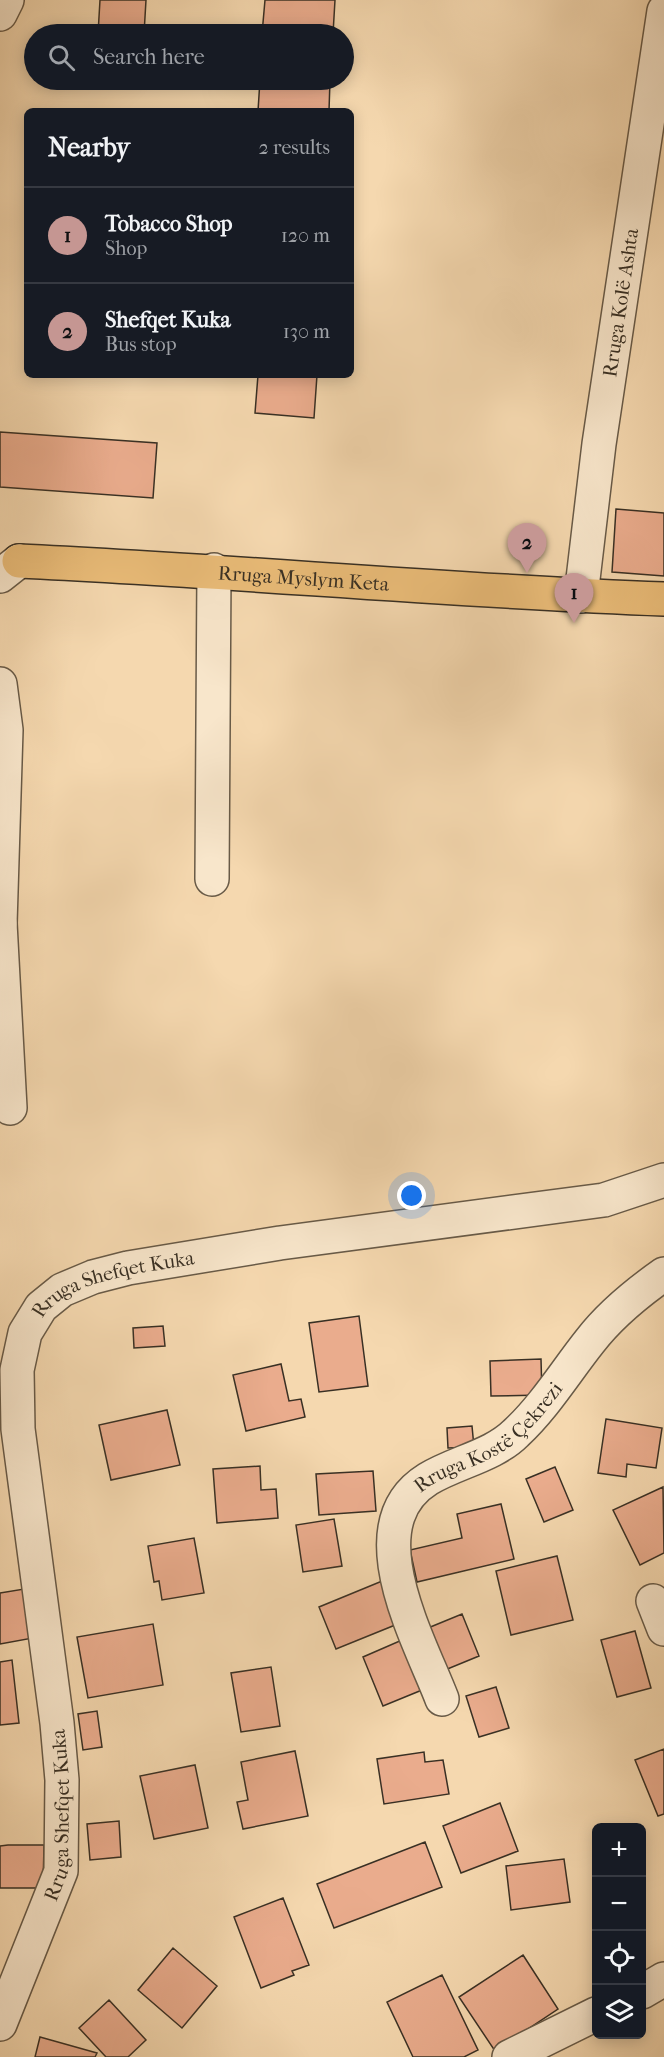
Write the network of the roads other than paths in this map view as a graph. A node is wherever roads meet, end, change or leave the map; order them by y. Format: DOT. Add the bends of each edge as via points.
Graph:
graph roads {
  1 [pos="7,0"];
  2 [pos="664,11"];
  3 [pos="0,14"];
  4 [pos="5,564"];
  5 [pos="214,570"];
  6 [pos="581,596"];
  7 [pos="664,599"];
  8 [pos="0,684"];
  9 [pos="212,879"];
  10 [pos="0,924"];
  11 [pos="10,1108"];
  12 [pos="664,1180"];
  13 [pos="664,1274"];
  14 [pos="442,1698"];
  15 [pos="664,1980"];
  16 [pos="646,1990"];
  17 [pos="592,2016"];
  18 [pos="0,2024"];
  19 [pos="509,2057"];
  1 -- 3 [label="street"];
  2 -- 6 [label="street, Rruga Kolë Ashta" via="599,444"];
  4 -- 5 [label="main road"];
  5 -- 6 [label="main road, Rruga Myslym Keta"];
  5 -- 9 [label="street, Rruga Myslym Keta"];
  6 -- 7 [label="main road, Rruga Myslym Keta"];
  8 -- 10 [label="street" via="6,730"];
  10 -- 11 [label="street"];
  12 -- 18 [label="street, Rruga Shefqet Kuka" via="604,1200 129,1268 62,1290 41,1307 25,1333 17,1370 18,1429 57,1723 62,1861 47,1912"];
  13 -- 14 [label="street, Rruga Kostë Çekrezi" via="620,1309 592,1338 515,1435 426,1480 407,1498 394,1524 392,1552 399,1586"];
  15 -- 16 [label="street"];
  17 -- 19 [label="street"];
}
